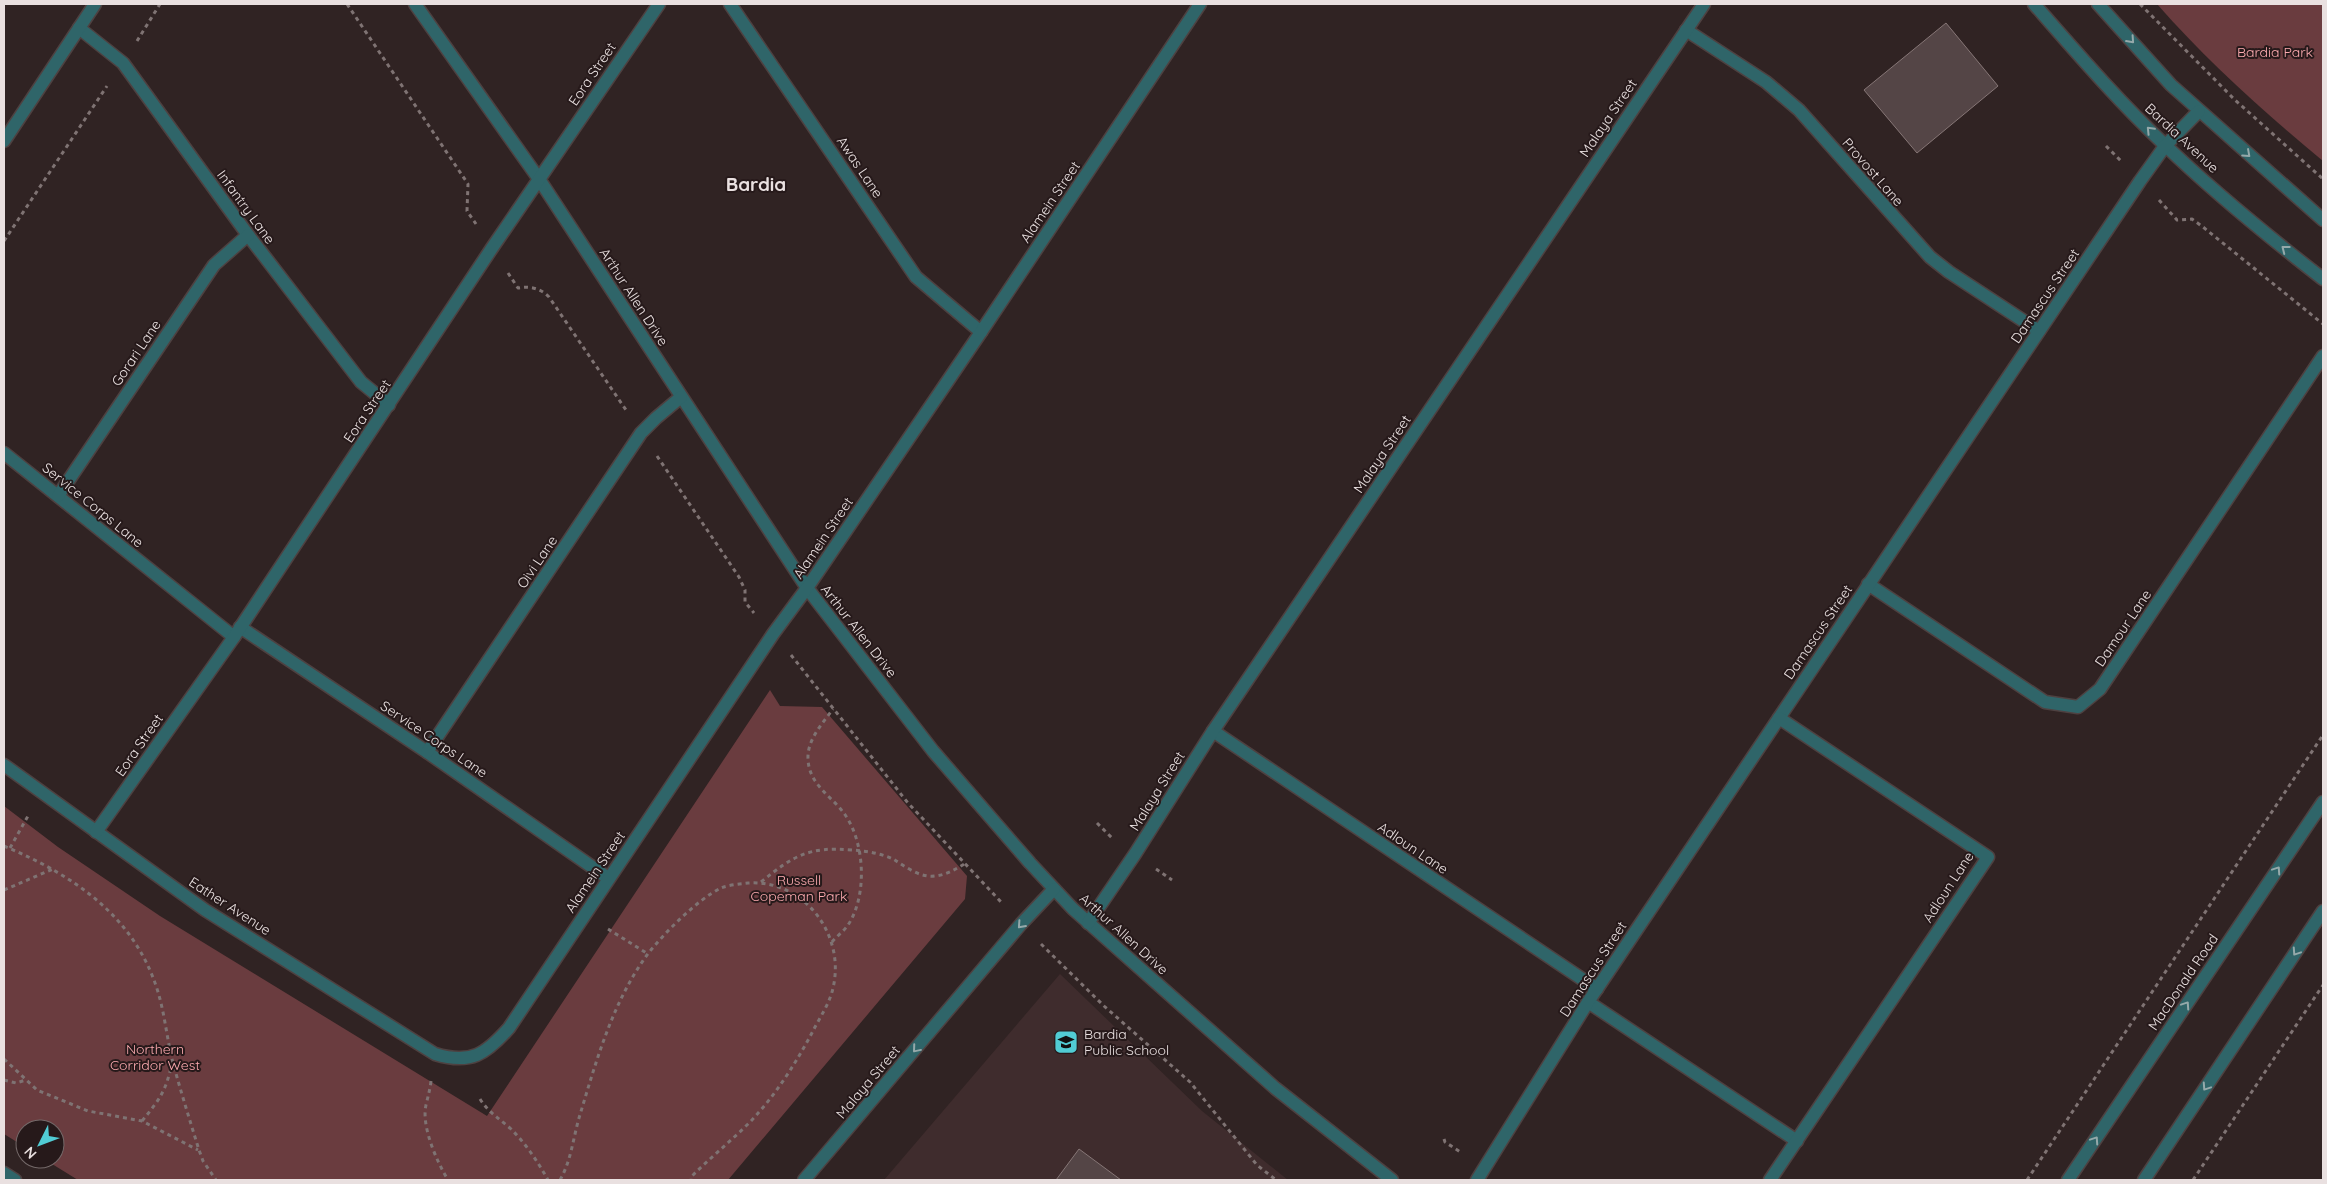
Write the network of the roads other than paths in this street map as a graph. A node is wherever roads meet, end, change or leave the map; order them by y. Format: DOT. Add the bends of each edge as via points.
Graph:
graph roads {
  1 [pos="95,4"];
  2 [pos="415,4"];
  3 [pos="659,4"];
  4 [pos="730,4"];
  5 [pos="1200,4"];
  6 [pos="1704,4"];
  7 [pos="2034,4"];
  8 [pos="2098,4"];
  9 [pos="79,28"];
  10 [pos="1686,30"];
  11 [pos="2199,111"];
  12 [pos="4,141"];
  13 [pos="2165,146"];
  14 [pos="539,179"];
  15 [pos="2323,220"];
  16 [pos="248,235"];
  17 [pos="2323,279"];
  18 [pos="2039,331"];
  19 [pos="981,332"];
  20 [pos="2323,356"];
  21 [pos="681,397"];
  22 [pos="389,404"];
  23 [pos="4,453"];
  24 [pos="58,496"];
  25 [pos="1868,584"];
  26 [pos="807,588"];
  27 [pos="237,632"];
  28 [pos="1779,718"];
  29 [pos="1213,731"];
  30 [pos="427,752"];
  31 [pos="4,765"];
  32 [pos="2323,802"];
  33 [pos="96,832"];
  34 [pos="608,878"];
  35 [pos="1054,889"];
  36 [pos="2323,911"];
  37 [pos="1088,923"];
  38 [pos="1597,989"];
  39 [pos="1588,1002"];
  40 [pos="449,1058"];
  41 [pos="1797,1141"];
  42 [pos="4,1173"];
  43 [pos="15,1180"];
  44 [pos="804,1180"];
  45 [pos="1392,1180"];
  46 [pos="1477,1180"];
  47 [pos="1770,1180"];
  48 [pos="2068,1180"];
  49 [pos="2144,1180"];
  1 -- 9 [label="street"];
  2 -- 14 [label="street, Arthur Allen Drive"];
  3 -- 14 [label="street, Eora Street"];
  4 -- 19 [label="street, Awas Lane" via="916,276"];
  5 -- 19 [label="street, Alamein Street"];
  6 -- 10 [label="street, Malaya Street"];
  13 -- 7 [label="street, Bardia Avenue, one-way"];
  8 -- 11 [label="street, one-way" via="2171,85"];
  9 -- 12 [label="street"];
  9 -- 16 [label="street, Infantry Lane" via="123,62"];
  10 -- 18 [label="street, Provost Lane" via="1766,82 1799,110 1930,257"];
  10 -- 29 [label="street, Malaya Street"];
  11 -- 13 [label="street, Damascus Street"];
  11 -- 15 [label="street, one-way"];
  17 -- 13 [label="street, Bardia Avenue, one-way" via="2264,233"];
  13 -- 18 [label="street, Damascus Street"];
  14 -- 21 [label="street, Arthur Allen Drive"];
  14 -- 22 [label="street, Eora Street"];
  16 -- 22 [label="street, Infantry Lane" via="361,382"];
  16 -- 24 [label="street, Gorari Lane" via="214,265"];
  18 -- 25 [label="street, Damascus Street"];
  19 -- 26 [label="street, Alamein Street"];
  20 -- 25 [label="street, Damour Lane" via="2100,689 2078,707 2046,702"];
  21 -- 26 [label="street, Arthur Allen Drive"];
  21 -- 30 [label="street, Oivi Lane" via="641,433"];
  22 -- 27 [label="street, Eora Street"];
  23 -- 24 [label="street, Service Corps Lane"];
  24 -- 27 [label="street, Service Corps Lane"];
  25 -- 28 [label="street, Damascus Street"];
  26 -- 34 [label="street, Alamein Street"];
  26 -- 35 [label="street, Arthur Allen Drive" via="933,751"];
  27 -- 30 [label="street, Service Corps Lane"];
  27 -- 33 [label="street, Eora Street"];
  28 -- 38 [label="street, Damascus Street"];
  28 -- 41 [label="street, Adloun Lane" via="1988,857"];
  29 -- 37 [label="street, Malaya Street"];
  29 -- 38 [label="street, Adloun Lane"];
  30 -- 34 [label="street, Service Corps Lane"];
  31 -- 33 [label="street, Eather Avenue"];
  48 -- 32 [label="street, MacDonald Road, one-way"];
  33 -- 40 [label="street, Eather Avenue" via="205,910 436,1054"];
  34 -- 40 [label="street, Alamein Street" via="497,1042 482,1054 468,1059"];
  35 -- 37 [label="street, Arthur Allen Drive"];
  35 -- 44 [label="street, Malaya Street, one-way"];
  36 -- 49 [label="street, one-way"];
  37 -- 45 [label="street, Arthur Allen Drive" via="1275,1088"];
  38 -- 39 [label="street, Damascus Street"];
  39 -- 41 [label="street"];
  39 -- 46 [label="street, Damascus Street"];
  41 -- 47 [label="street, Adloun Lane"];
  42 -- 43 [label="street"];
}
